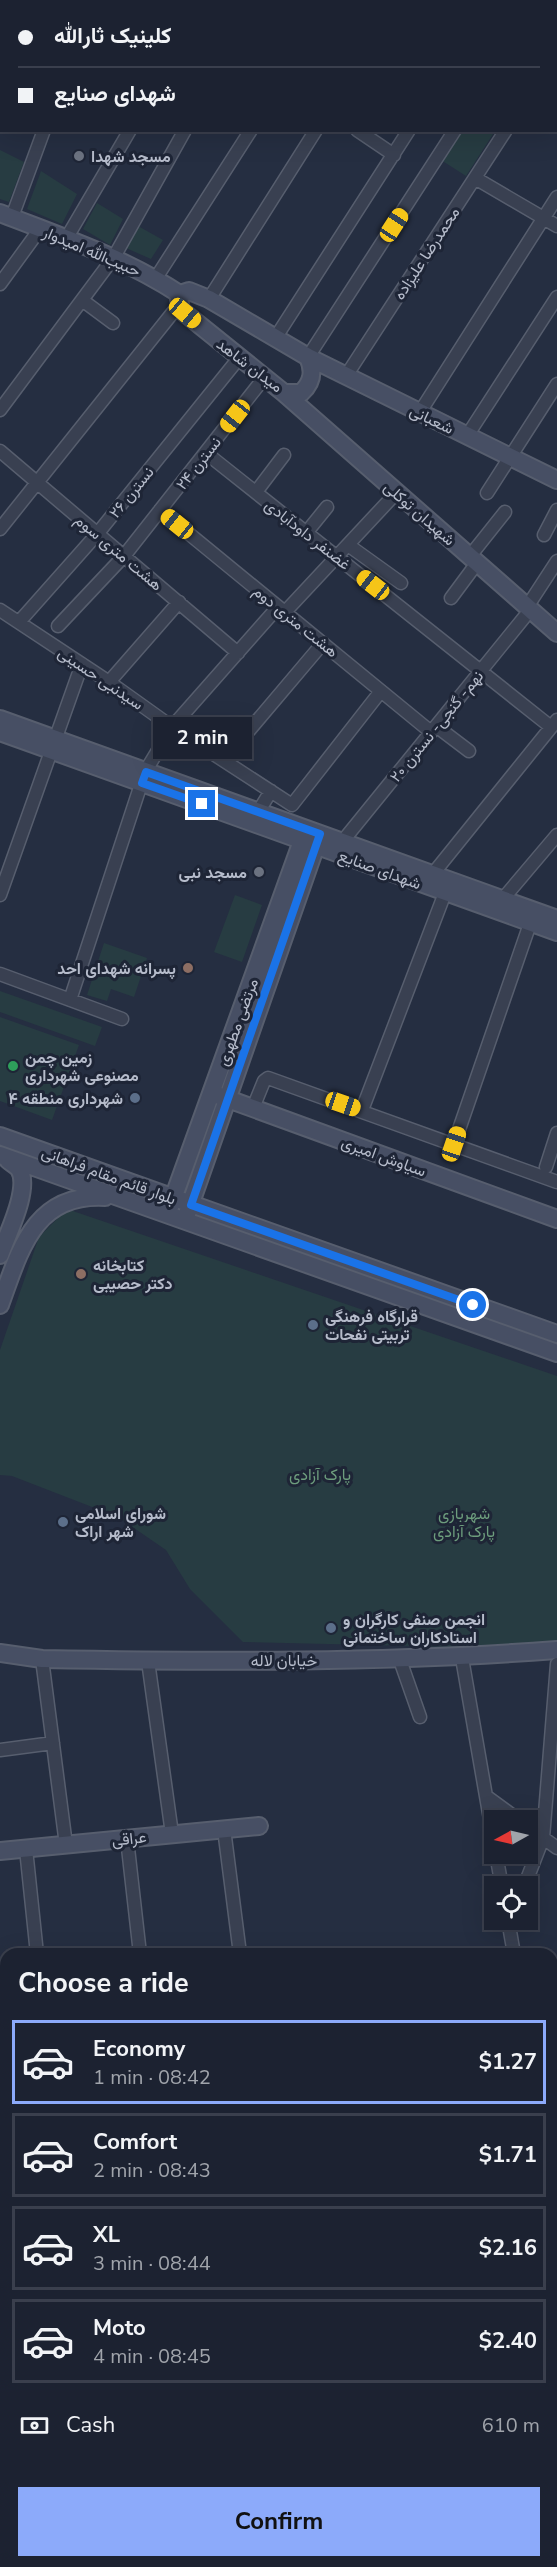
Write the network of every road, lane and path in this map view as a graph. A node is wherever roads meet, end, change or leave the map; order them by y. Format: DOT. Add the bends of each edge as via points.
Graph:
graph roads {
  1 [pos="43,132"];
  2 [pos="129,132"];
  3 [pos="184,132"];
  4 [pos="250,132"];
  5 [pos="315,132"];
  6 [pos="360,132"];
  7 [pos="408,132"];
  8 [pos="454,132"];
  9 [pos="505,132"];
  10 [pos="394,155"];
  11 [pos="475,178"];
  12 [pos="557,197"];
  13 [pos="6,215"];
  14 [pos="543,219"];
  15 [pos="557,226"];
  16 [pos="40,228"];
  17 [pos="66,239"];
  18 [pos="114,257"];
  19 [pos="156,278"];
  20 [pos="0,284"];
  21 [pos="557,297"];
  22 [pos="209,299"];
  23 [pos="82,300"];
  24 [pos="179,301"];
  25 [pos="113,323"];
  26 [pos="276,337"];
  27 [pos="308,357"];
  28 [pos="239,358"];
  29 [pos="346,376"];
  30 [pos="264,378"];
  31 [pos="557,384"];
  32 [pos="284,393"];
  33 [pos="0,410"];
  34 [pos="420,412"];
  35 [pos="467,436"];
  36 [pos="0,451"];
  37 [pos="206,453"];
  38 [pos="284,455"];
  39 [pos="510,457"];
  40 [pos="557,480"];
  41 [pos="37,482"];
  42 [pos="256,492"];
  43 [pos="397,492"];
  44 [pos="487,493"];
  45 [pos="327,507"];
  46 [pos="160,510"];
  47 [pos="557,510"];
  48 [pos="505,512"];
  49 [pos="0,529"];
  50 [pos="98,533"];
  51 [pos="306,533"];
  52 [pos="544,535"];
  53 [pos="348,544"];
  54 [pos="124,556"];
  55 [pos="337,556"];
  56 [pos="474,559"];
  57 [pos="557,561"];
  58 [pos="400,583"];
  59 [pos="451,598"];
  60 [pos="178,602"];
  61 [pos="529,608"];
  62 [pos="282,610"];
  63 [pos="1,612"];
  64 [pos="19,622"];
  65 [pos="58,626"];
  66 [pos="557,633"];
  67 [pos="323,643"];
  68 [pos="238,653"];
  69 [pos="82,664"];
  70 [pos="481,671"];
  71 [pos="109,682"];
  72 [pos="381,691"];
  73 [pos="0,719"];
  74 [pos="554,723"];
  75 [pos="172,727"];
  76 [pos="434,729"];
  77 [pos="0,732"];
  78 [pos="54,745"];
  79 [pos="469,751"];
  80 [pos="224,760"];
  81 [pos="144,777"];
  82 [pos="271,790"];
  83 [pos="258,812"];
  84 [pos="557,835"];
  85 [pos="311,837"];
  86 [pos="342,842"];
  87 [pos="432,875"];
  88 [pos="447,886"];
  89 [pos="0,896"];
  90 [pos="502,900"];
  91 [pos="532,917"];
  92 [pos="557,920"];
  93 [pos="557,932"];
  94 [pos="0,974"];
  95 [pos="70,1000"];
  96 [pos="122,1019"];
  97 [pos="211,1093"];
  98 [pos="227,1099"];
  99 [pos="253,1108"];
  100 [pos="362,1110"];
  101 [pos="557,1133"];
  102 [pos="0,1136"];
  103 [pos="454,1144"];
  104 [pos="1,1156"];
  105 [pos="546,1167"];
  106 [pos="557,1182"];
  107 [pos="121,1198"];
  108 [pos="191,1205"];
  109 [pos="170,1207"];
  110 [pos="557,1219"];
  111 [pos="13,1220"];
  112 [pos="38,1221"];
  113 [pos="185,1221"];
  114 [pos="0,1255"];
  115 [pos="0,1305"];
  116 [pos="557,1334"];
  117 [pos="557,1353"];
  118 [pos="557,1650"];
  119 [pos="3,1651"];
  120 [pos="462,1658"];
  121 [pos="42,1659"];
  122 [pos="400,1660"];
  123 [pos="148,1661"];
  124 [pos="557,1664"];
  125 [pos="420,1716"];
  126 [pos="53,1743"];
  127 [pos="0,1750"];
  128 [pos="486,1796"];
  129 [pos="488,1810"];
  130 [pos="505,1810"];
  131 [pos="259,1826"];
  132 [pos="224,1829"];
  133 [pos="172,1834"];
  134 [pos="538,1834"];
  135 [pos="543,1838"];
  136 [pos="127,1839"];
  137 [pos="66,1845"];
  138 [pos="557,1848"];
  139 [pos="26,1849"];
  140 [pos="0,1851"];
  141 [pos="528,1876"];
  142 [pos="510,1930"];
  143 [pos="36,1948"];
  144 [pos="139,1948"];
  145 [pos="239,1948"];
  146 [pos="513,1948"];
  1 -- 13 [label="street"];
  2 -- 17 [label="street"];
  3 -- 18 [label="street"];
  4 -- 19 [label="street"];
  5 -- 22 [label="street"];
  6 -- 10 [label="street"];
  7 -- 10 [label="street"];
  8 -- 27 [label="street"];
  9 -- 11 [label="street, محمدرضا علیزاده"];
  10 -- 26 [label="street"];
  11 -- 14 [label="street"];
  11 -- 29 [label="street, محمدرضا علیزاده"];
  12 -- 14 [label="street"];
  13 -- 16 [label="street, حبیب‌الله امیدوار"];
  14 -- 15 [label="street"];
  14 -- 34 [label="street"];
  16 -- 17 [label="street, حبیب‌الله امیدوار"];
  16 -- 20 [label="street"];
  17 -- 18 [label="street, حبیب‌الله امیدوار"];
  18 -- 19 [label="street, حبیب‌الله امیدوار"];
  18 -- 23 [label="street"];
  19 -- 24 [label="street, حبیب‌الله امیدوار"];
  21 -- 35 [label="street"];
  22 -- 24 [label="street, میدان شاهد" via="189,291"];
  22 -- 26 [label="street, میدان شاهد"];
  23 -- 25 [label="street"];
  23 -- 33 [label="street"];
  24 -- 28 [label="street, میدان شاهد"];
  24 -- 41 [label="street"];
  26 -- 27 [label="street, میدان شاهد"];
  27 -- 29 [label="street, شعبانی"];
  27 -- 32 [label="street, میدان شاهد" via="312,367 309,386 301,393"];
  28 -- 30 [label="street, میدان شاهد"];
  28 -- 50 [label="street, نسترن ۲۶"];
  29 -- 34 [label="street, شعبانی"];
  30 -- 32 [label="street, میدان شاهد"];
  30 -- 37 [label="street, نسترن ۲۴"];
  31 -- 39 [label="street"];
  32 -- 43 [label="street, شهیدان توکلی"];
  34 -- 35 [label="street, شعبانی"];
  35 -- 39 [label="street, شعبانی"];
  36 -- 41 [label="street, هشت متری سوم"];
  37 -- 42 [label="street, غضنفر داودآبادی"];
  37 -- 46 [label="street, نسترن ۲۴"];
  38 -- 42 [label="street"];
  39 -- 40 [label="street, شعبانی"];
  39 -- 44 [label="street"];
  41 -- 49 [label="street"];
  41 -- 50 [label="street, هشت متری سوم"];
  42 -- 51 [label="street, غضنفر داودآبادی"];
  43 -- 53 [label="street"];
  43 -- 56 [label="street, شهیدان توکلی"];
  45 -- 51 [label="street"];
  46 -- 54 [label="street, نسترن ۲۴"];
  46 -- 62 [label="street, هشت متری دوم"];
  47 -- 52 [label="street"];
  48 -- 56 [label="street"];
  50 -- 54 [label="street, هشت متری سوم"];
  50 -- 64 [label="street, نسترن ۲۶"];
  51 -- 55 [label="street, غضنفر داودآبادی"];
  53 -- 55 [label="street"];
  53 -- 58 [label="street"];
  54 -- 60 [label="street, هشت متری سوم"];
  54 -- 65 [label="street, نسترن ۲۴"];
  55 -- 62 [label="street"];
  55 -- 70 [label="street, غضنفر داودآبادی"];
  56 -- 59 [label="street"];
  56 -- 61 [label="street, شهیدان توکلی"];
  57 -- 61 [label="street, نهم- گنجی- نسترن ۲۰"];
  60 -- 68 [label="street, هشت متری سوم"];
  60 -- 71 [label="street"];
  61 -- 66 [label="street, شهیدان توکلی"];
  61 -- 70 [label="street, نهم- گنجی- نسترن ۲۰"];
  62 -- 67 [label="street, هشت متری دوم"];
  62 -- 68 [label="street"];
  63 -- 64 [label="street, سیدنبی حسینی"];
  64 -- 69 [label="street, سیدنبی حسینی"];
  67 -- 72 [label="street, هشت متری دوم"];
  67 -- 80 [label="street"];
  68 -- 75 [label="street"];
  69 -- 71 [label="street, سیدنبی حسینی"];
  69 -- 78 [label="street"];
  70 -- 74 [label="street, غضنفر داودآبادی"];
  70 -- 76 [label="street, نهم- گنجی- نسترن ۲۰"];
  71 -- 75 [label="street, سیدنبی حسینی"];
  72 -- 76 [label="street, هشت متری دوم"];
  72 -- 82 [label="street, سیدنبی حسینی" via="292,805"];
  73 -- 78 [label="street, شهدای صنایع"];
  74 -- 87 [label="street"];
  75 -- 80 [label="street, سیدنبی حسینی"];
  75 -- 81 [label="street"];
  76 -- 79 [label="street, هشت متری دوم"];
  76 -- 86 [label="street, نهم- گنجی- نسترن ۲۰"];
  77 -- 78 [label="street, شهدای صنایع"];
  78 -- 81 [label="street, شهدای صنایع"];
  78 -- 89 [label="street"];
  80 -- 82 [label="street, سیدنبی حسینی"];
  81 -- 83 [label="street, شهدای صنایع"];
  81 -- 85 [label="street, شهدای صنایع"];
  81 -- 95 [label="street"];
  82 -- 83 [label="street"];
  83 -- 85 [label="street, شهدای صنایع"];
  84 -- 90 [label="street"];
  85 -- 86 [label="street, شهدای صنایع"];
  85 -- 88 [label="street, شهدای صنایع"];
  85 -- 97 [label="street, مرتضی مطهری"];
  85 -- 98 [label="street, مرتضی مطهری"];
  86 -- 87 [label="street, شهدای صنایع"];
  87 -- 88 [label="street, شهدای صنایع"];
  88 -- 90 [label="street, شهدای صنایع"];
  88 -- 91 [label="street, شهدای صنایع"];
  88 -- 100 [label="street"];
  90 -- 91 [label="street, شهدای صنایع"];
  91 -- 92 [label="street, شهدای صنایع"];
  91 -- 93 [label="street, شهدای صنایع"];
  91 -- 103 [label="street"];
  94 -- 95 [label="street"];
  95 -- 96 [label="street"];
  97 -- 98 [label="street, سیاوش امیری"];
  97 -- 109 [label="street, مرتضی مطهری"];
  98 -- 99 [label="street, سیاوش امیری"];
  98 -- 108 [label="street, مرتضی مطهری"];
  99 -- 100 [label="street" via="268,1078"];
  99 -- 110 [label="street, سیاوش امیری"];
  100 -- 103 [label="street"];
  101 -- 105 [label="street"];
  102 -- 109 [label="street, بلوار قائم مقام فراهانی"];
  103 -- 106 [label="street"];
  104 -- 107 [label="street, بلوار قائم مقام فراهانی"];
  104 -- 111 [label="street" via="18,1168 22,1179 22,1193"];
  107 -- 109 [label="street, بلوار قائم مقام فراهانی"];
  107 -- 112 [label="street" via="84,1196 61,1203"];
  108 -- 109 [label="street, بلوار قائم مقام فراهانی"];
  108 -- 113 [label="street, مرتضی مطهری"];
  108 -- 116 [label="street, بلوار قائم مقام فراهانی"];
  109 -- 113 [label="street, بلوار قائم مقام فراهانی"];
  111 -- 112 [label="street" via="30,1215"];
  111 -- 114 [label="street"];
  112 -- 115 [label="street" via="22,1243"];
  113 -- 117 [label="street, بلوار قائم مقام فراهانی"];
  118 -- 120 [label="street, خیابان لاله"];
  119 -- 121 [label="street, خیابان لاله"];
  120 -- 122 [label="street, خیابان لاله"];
  120 -- 128 [label="street"];
  121 -- 123 [label="street, خیابان لاله"];
  121 -- 126 [label="street"];
  122 -- 123 [label="street, خیابان لاله"];
  122 -- 125 [label="street"];
  123 -- 133 [label="street"];
  124 -- 135 [label="street"];
  126 -- 127 [label="street"];
  126 -- 137 [label="street"];
  128 -- 129 [label="street"];
  128 -- 130 [label="street"];
  131 -- 132 [label="street, عراقی"];
  132 -- 133 [label="street, عراقی"];
  132 -- 145 [label="street"];
  133 -- 136 [label="street, عراقی"];
  134 -- 135 [label="street"];
  135 -- 138 [label="street"];
  135 -- 141 [label="street"];
  136 -- 137 [label="street, عراقی"];
  136 -- 144 [label="street"];
  137 -- 139 [label="street, عراقی"];
  139 -- 140 [label="street, عراقی"];
  139 -- 143 [label="street"];
  142 -- 146 [label="street"];
}
